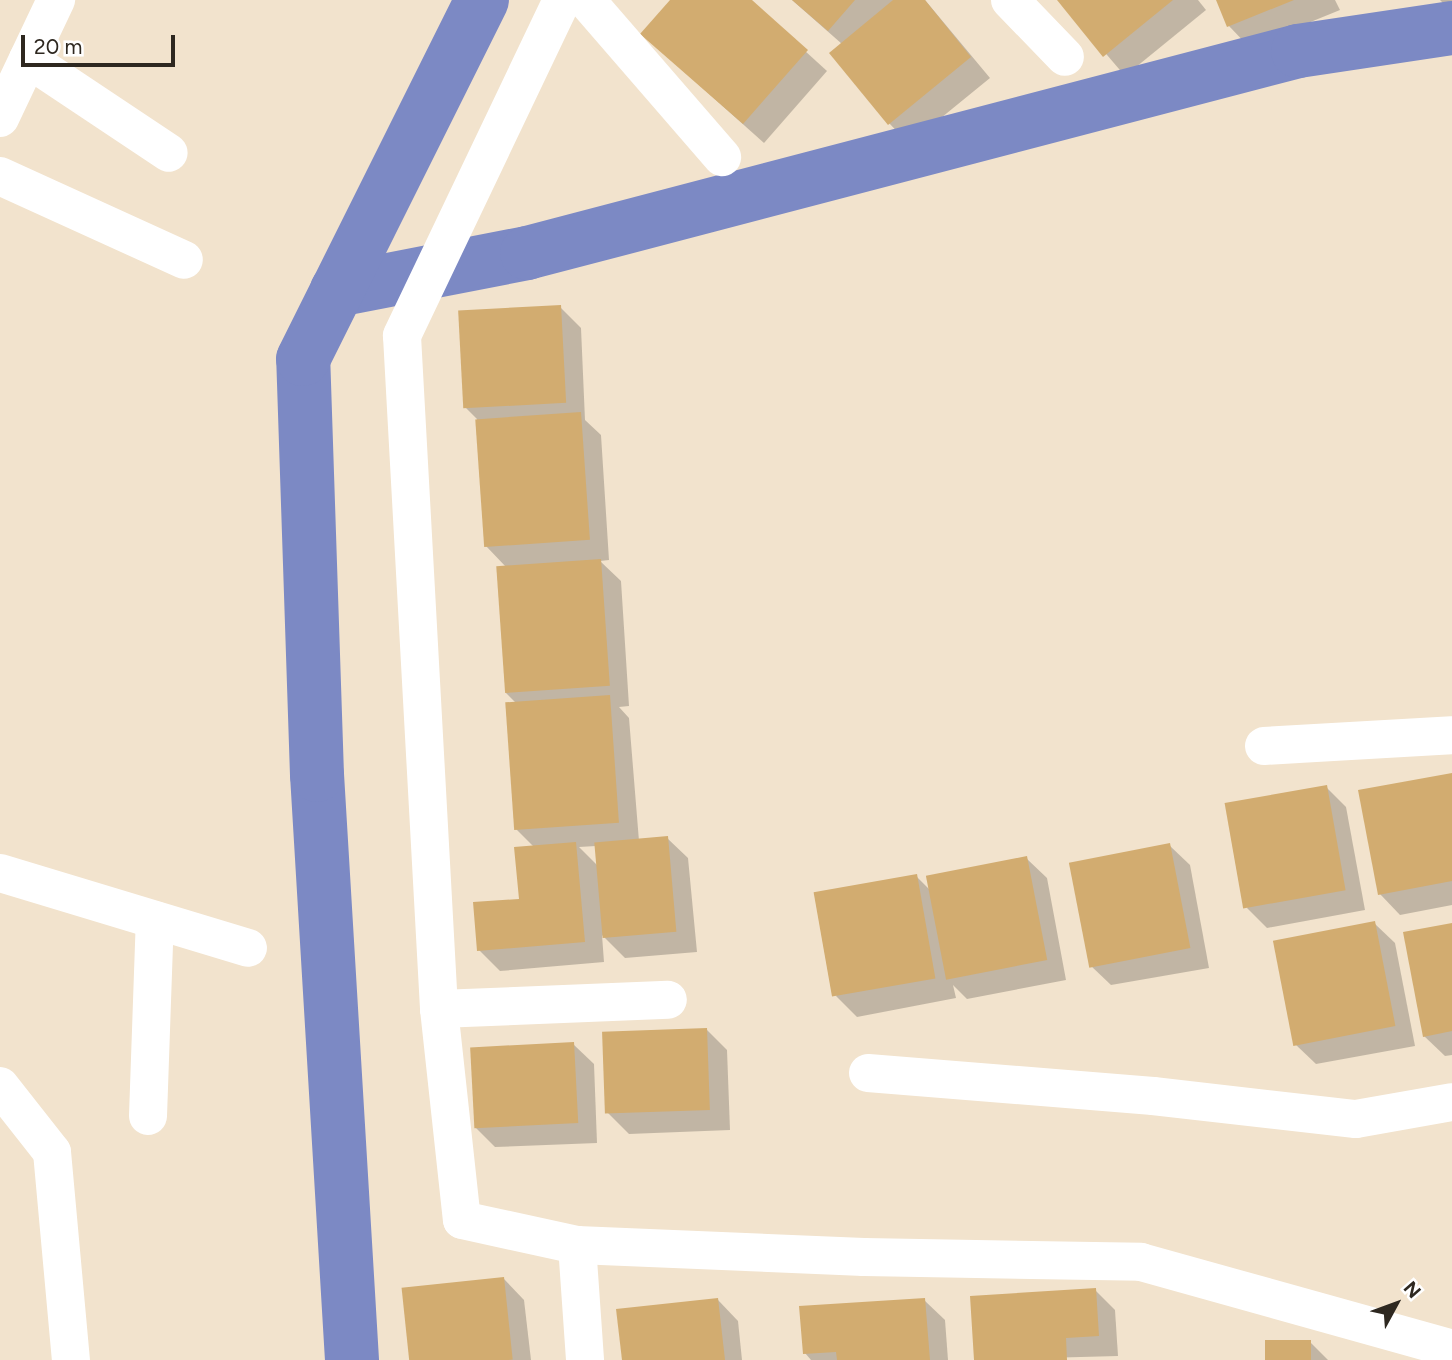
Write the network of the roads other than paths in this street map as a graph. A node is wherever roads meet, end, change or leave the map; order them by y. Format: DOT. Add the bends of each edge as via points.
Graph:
graph roads {
  1 [pos="56,0"];
  2 [pos="562,0"];
  3 [pos="586,0"];
  4 [pos="1010,0"];
  5 [pos="1065,57"];
  6 [pos="28,59"];
  7 [pos="0,118"];
  8 [pos="169,153"];
  9 [pos="722,157"];
  10 [pos="0,176"];
  11 [pos="184,260"];
  12 [pos="1452,735"];
  13 [pos="1264,746"];
  14 [pos="0,873"];
  15 [pos="155,920"];
  16 [pos="248,948"];
  17 [pos="667,1000"];
  18 [pos="439,1009"];
  19 [pos="868,1073"];
  20 [pos="0,1086"];
  21 [pos="1452,1102"];
  22 [pos="148,1116"];
  23 [pos="577,1245"];
  24 [pos="1433,1351"];
  25 [pos="71,1360"];
  26 [pos="584,1360"];
  1 -- 6 [label="street"];
  2 -- 18 [label="street" via="402,337"];
  3 -- 9 [label="street"];
  4 -- 5 [label="street"];
  6 -- 7 [label="street"];
  6 -- 8 [label="street"];
  10 -- 11 [label="street"];
  12 -- 13 [label="street"];
  14 -- 15 [label="street"];
  15 -- 16 [label="street"];
  15 -- 22 [label="street"];
  17 -- 18 [label="street"];
  18 -- 23 [label="street" via="462,1220"];
  19 -- 21 [label="street" via="1153,1096 1356,1119"];
  20 -- 25 [label="street" via="52,1152"];
  23 -- 24 [label="street" via="1141,1262"];
  23 -- 26 [label="street"];
}
